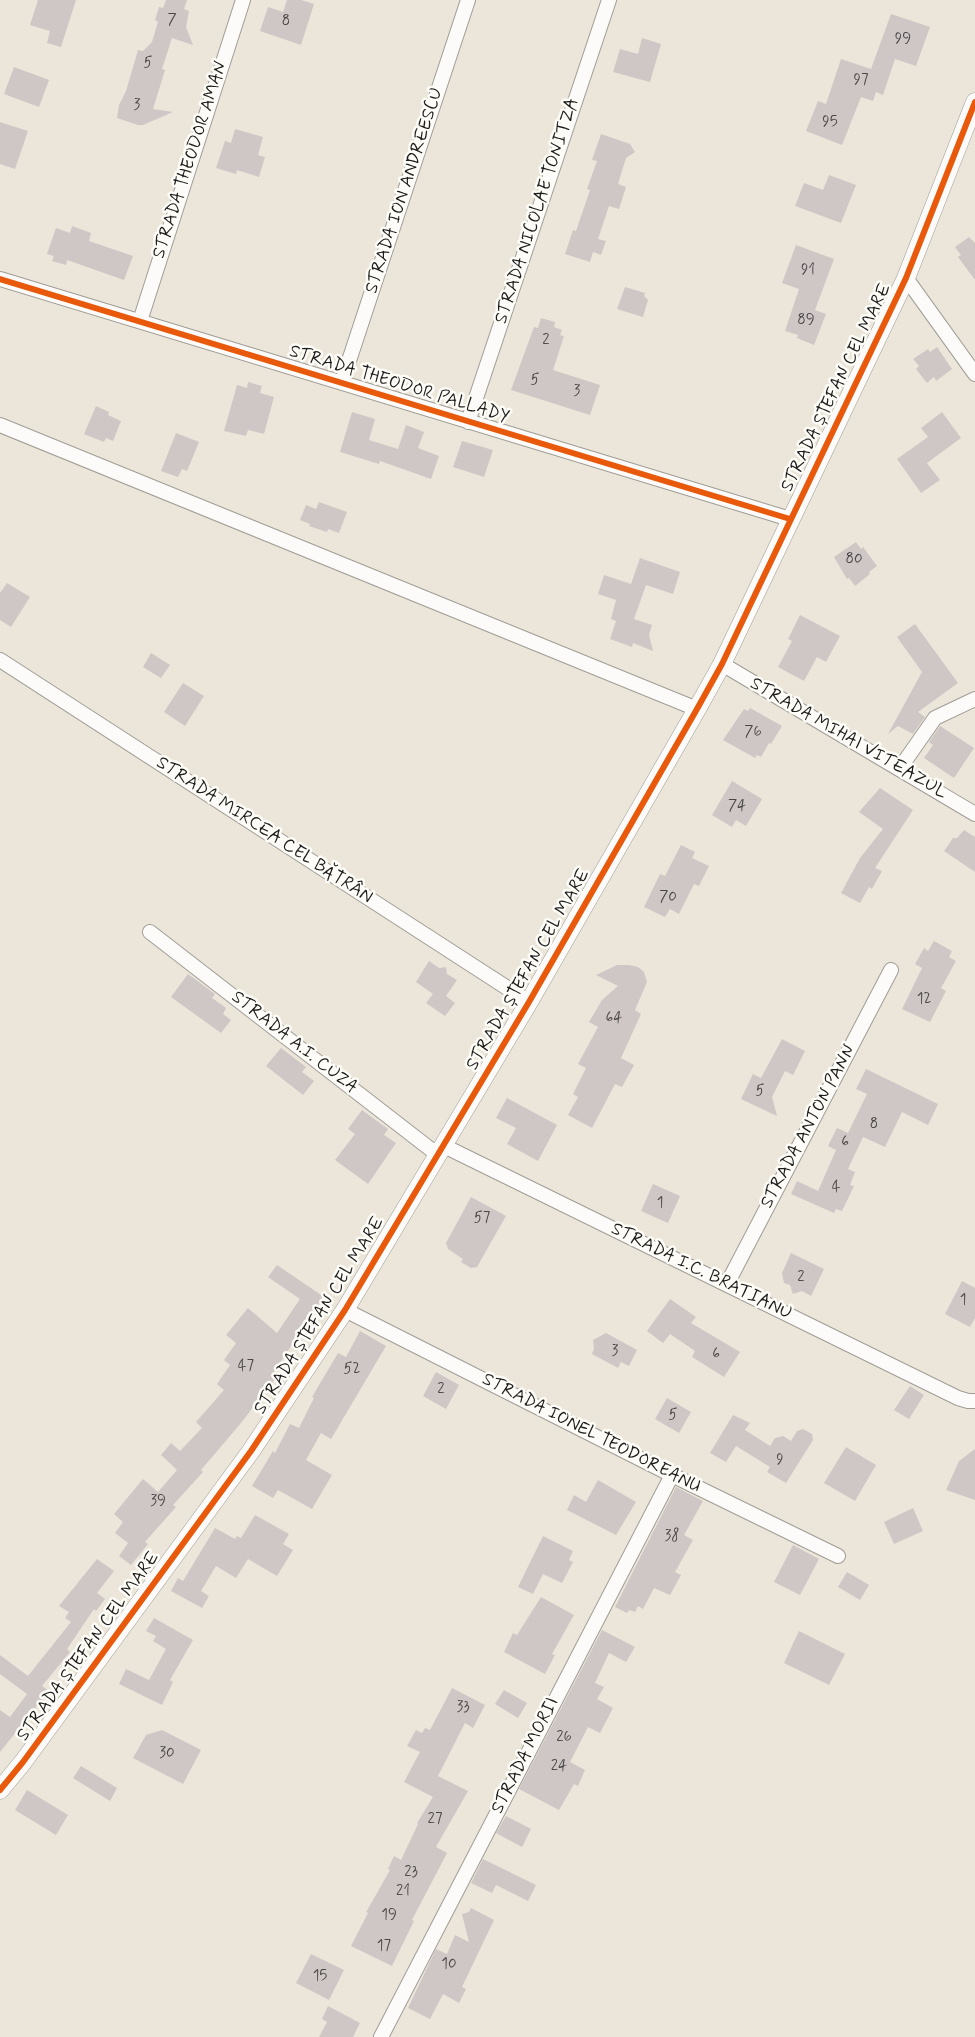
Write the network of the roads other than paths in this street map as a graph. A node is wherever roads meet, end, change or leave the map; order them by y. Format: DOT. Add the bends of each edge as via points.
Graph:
graph roads {
  1 [pos="243,0"];
  2 [pos="468,0"];
  3 [pos="609,0"];
  4 [pos="975,102"];
  5 [pos="906,278"];
  6 [pos="0,279"];
  7 [pos="140,321"];
  8 [pos="975,374"];
  9 [pos="342,382"];
  10 [pos="468,422"];
  11 [pos="0,425"];
  12 [pos="790,519"];
  13 [pos="0,660"];
  14 [pos="722,664"];
  15 [pos="975,698"];
  16 [pos="697,709"];
  17 [pos="900,768"];
  18 [pos="975,814"];
  19 [pos="150,932"];
  20 [pos="891,970"];
  21 [pos="529,1002"];
  22 [pos="441,1150"];
  23 [pos="726,1284"];
  24 [pos="345,1310"];
  25 [pos="975,1400"];
  26 [pos="672,1475"];
  27 [pos="838,1556"];
  28 [pos="0,1790"];
  29 [pos="381,2037"];
  1 -- 7 [label="street, STRADA THEODOR AMAN"];
  2 -- 9 [label="street, STRADA ION ANDREESCU"];
  3 -- 10 [label="street, STRADA NICOLAE TONITZA"];
  4 -- 5 [label="street, STRADA ȘTEFAN CEL MARE"];
  5 -- 8 [label="street"];
  5 -- 12 [label="street, STRADA ȘTEFAN CEL MARE"];
  6 -- 7 [label="street, STRADA THEODOR PALLADY"];
  7 -- 9 [label="street, STRADA THEODOR PALLADY"];
  9 -- 10 [label="street, STRADA THEODOR PALLADY"];
  10 -- 12 [label="street, STRADA THEODOR PALLADY"];
  11 -- 16 [label="street"];
  12 -- 14 [label="street, STRADA ȘTEFAN CEL MARE"];
  13 -- 21 [label="street, STRADA MIRCEA CEL BĂTRÂN"];
  14 -- 16 [label="street, STRADA ȘTEFAN CEL MARE"];
  14 -- 17 [label="street, STRADA MIHAI VITEAZUL"];
  15 -- 17 [label="street" via="935,718"];
  16 -- 21 [label="street, STRADA ȘTEFAN CEL MARE"];
  17 -- 18 [label="street, STRADA MIHAI VITEAZUL"];
  19 -- 22 [label="street, STRADA A.I. CUZA"];
  20 -- 23 [label="street, STRADA ANTON PANN"];
  21 -- 22 [label="street, STRADA ȘTEFAN CEL MARE"];
  22 -- 23 [label="street, STRADA I.C. BRATIANU"];
  22 -- 24 [label="street, STRADA ȘTEFAN CEL MARE"];
  23 -- 25 [label="street, STRADA I.C. BRATIANU" via="958,1398"];
  24 -- 26 [label="street, STRADA IONEL TEODOREANU"];
  24 -- 28 [label="street, STRADA ȘTEFAN CEL MARE" via="251,1451"];
  26 -- 27 [label="street, STRADA IONEL TEODOREANU"];
  26 -- 29 [label="street, STRADA MORII"];
}
